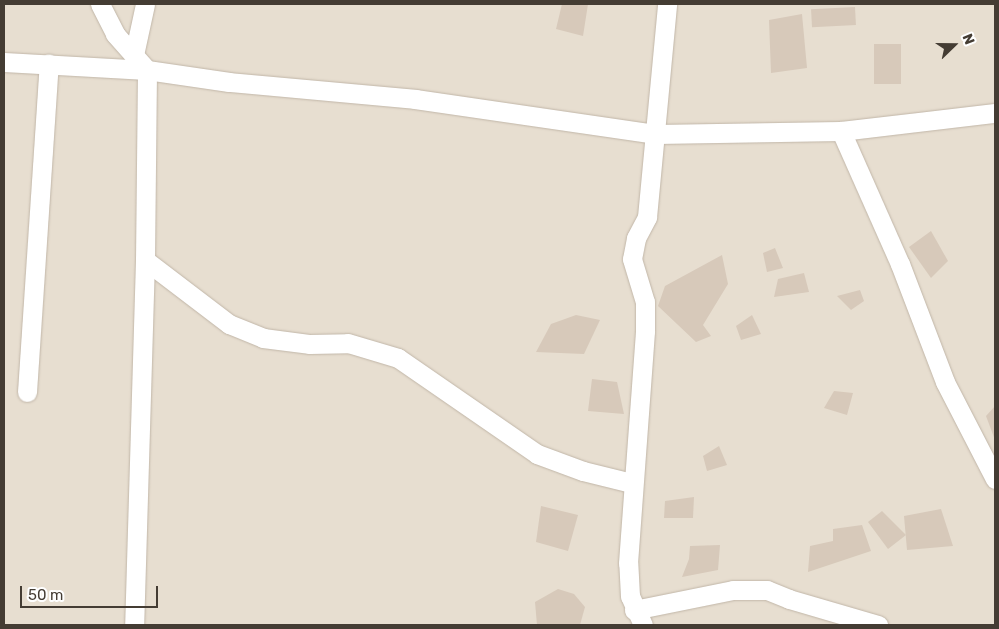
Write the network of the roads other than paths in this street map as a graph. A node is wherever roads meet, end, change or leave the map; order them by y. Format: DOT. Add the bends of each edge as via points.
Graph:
graph roads {
  1 [pos="145,4"];
  2 [pos="667,4"];
  3 [pos="104,6"];
  4 [pos="134,55"];
  5 [pos="4,62"];
  6 [pos="49,64"];
  7 [pos="147,70"];
  8 [pos="995,114"];
  9 [pos="841,131"];
  10 [pos="656,134"];
  11 [pos="145,260"];
  12 [pos="27,392"];
  13 [pos="994,475"];
  14 [pos="632,482"];
  15 [pos="638,618"];
  16 [pos="134,625"];
  17 [pos="878,625"];
  1 -- 4 [label="street"];
  2 -- 10 [label="street"];
  3 -- 4 [label="street" via="115,34"];
  4 -- 7 [label="street"];
  5 -- 6 [label="street"];
  6 -- 7 [label="street"];
  6 -- 12 [label="street"];
  7 -- 10 [label="street" via="229,82 415,98"];
  7 -- 11 [label="street"];
  8 -- 9 [label="street"];
  9 -- 10 [label="street"];
  9 -- 13 [label="street" via="900,264 944,382"];
  10 -- 14 [label="street" via="647,217 636,238 632,259 645,302"];
  11 -- 14 [label="street" via="229,324 263,338 309,344 348,343 398,358 537,454 583,471"];
  11 -- 16 [label="street"];
  14 -- 15 [label="street" via="628,562"];
  15 -- 17 [label="street" via="734,590 767,590 789,600"];
}
